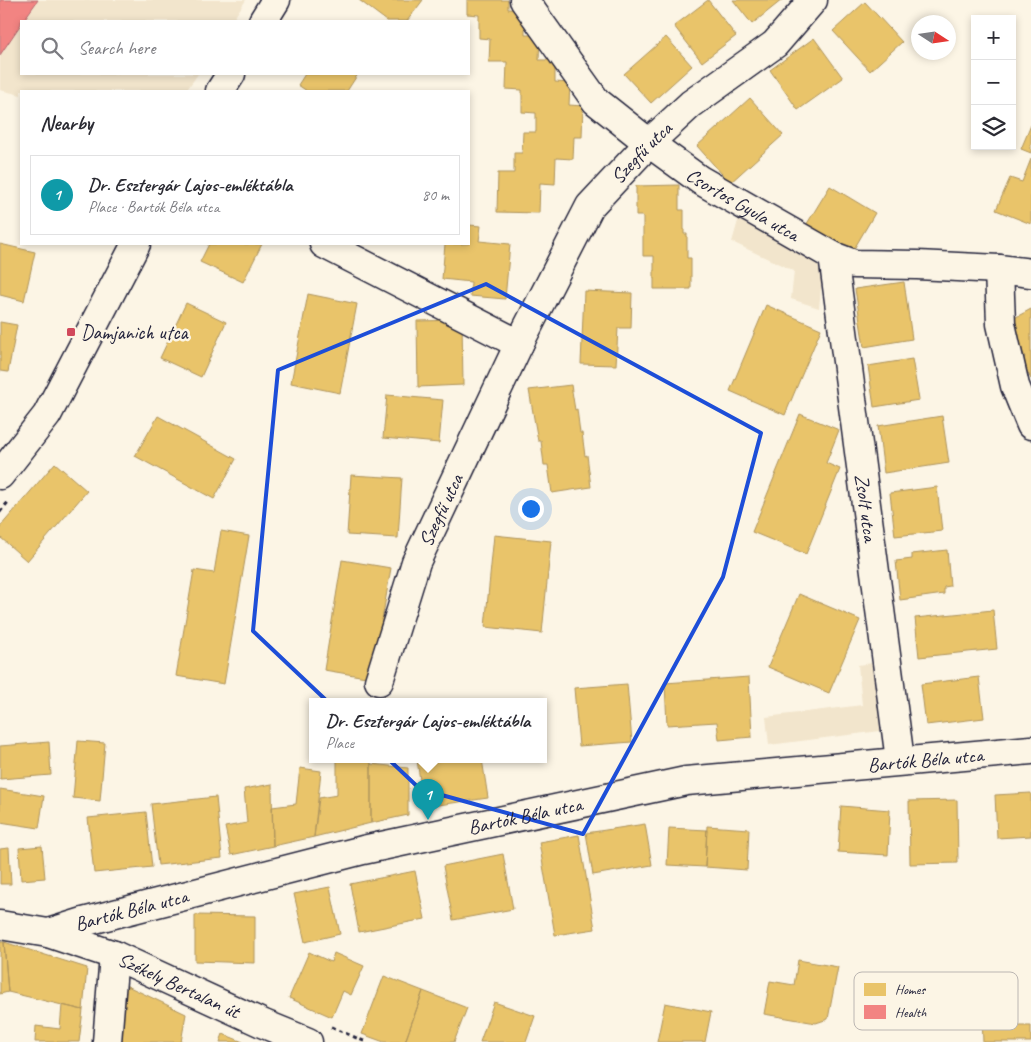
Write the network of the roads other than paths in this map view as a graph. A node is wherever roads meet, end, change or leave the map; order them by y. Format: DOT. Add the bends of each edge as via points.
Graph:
graph roads {
  1 [pos="276,0"];
  2 [pos="524,0"];
  3 [pos="813,0"];
  4 [pos="264,20"];
  5 [pos="230,75"];
  6 [pos="221,90"];
  7 [pos="649,143"];
  8 [pos="135,245"];
  9 [pos="326,245"];
  10 [pos="833,256"];
  11 [pos="999,269"];
  12 [pos="1031,273"];
  13 [pos="519,344"];
  14 [pos="1031,425"];
  15 [pos="0,476"];
  16 [pos="379,681"];
  17 [pos="1031,750"];
  18 [pos="900,760"];
  19 [pos="0,924"];
  20 [pos="48,933"];
  21 [pos="114,955"];
  22 [pos="107,1042"];
  23 [pos="308,1042"];
  1 -- 4 [label="street"];
  2 -- 7 [label="street, Csortos Gyula utca" via="596,101"];
  3 -- 7 [label="street, Szegfű utca" via="775,44 691,104"];
  5 -- 6 [label="street"];
  7 -- 10 [label="street, Csortos Gyula utca" via="700,180"];
  7 -- 13 [label="street, Szegfű utca" via="590,206"];
  8 -- 15 [label="street" via="47,415"];
  9 -- 13 [label="street"];
  10 -- 11 [label="street, Csortos Gyula utca" via="854,264"];
  10 -- 18 [label="street, Zsolt utca"];
  11 -- 12 [label="street, Csortos Gyula utca"];
  11 -- 14 [label="street" via="1001,324 1015,386"];
  13 -- 16 [label="street, Szegfű utca" via="416,562"];
  17 -- 18 [label="street, Bartók Béla utca"];
  18 -- 20 [label="street, Bartók Béla utca" via="686,781 363,850"];
  19 -- 20 [label="street, Bartók Béla utca"];
  20 -- 21 [label="street, Székely Bertalan út"];
  21 -- 22 [label="street"];
  21 -- 23 [label="street, Székely Bertalan út"];
}
